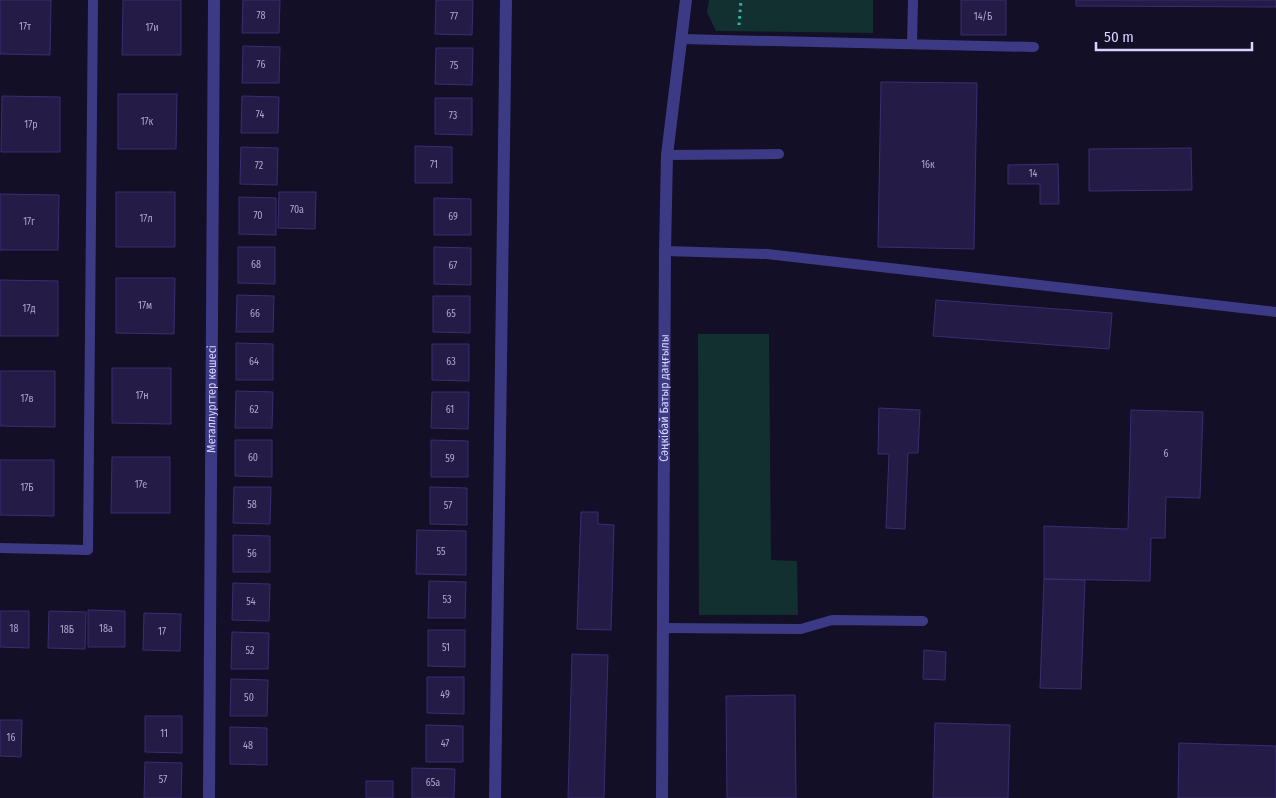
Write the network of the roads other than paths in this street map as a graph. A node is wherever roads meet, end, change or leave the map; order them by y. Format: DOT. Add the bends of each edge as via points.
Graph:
graph roads {
  1 [pos="93,0"];
  2 [pos="214,0"];
  3 [pos="506,0"];
  4 [pos="686,0"];
  5 [pos="913,0"];
  6 [pos="681,39"];
  7 [pos="912,44"];
  8 [pos="1034,47"];
  9 [pos="779,154"];
  10 [pos="667,155"];
  11 [pos="665,251"];
  12 [pos="1276,312"];
  13 [pos="0,548"];
  14 [pos="923,621"];
  15 [pos="663,628"];
  16 [pos="209,798"];
  17 [pos="495,798"];
  18 [pos="662,798"];
  1 -- 13 [label="lane" via="88,550"];
  2 -- 16 [label="street, Металлургтер көшесі"];
  3 -- 17 [label="street"];
  4 -- 6 [label="street, Сәңкібай Батыр даңғылы"];
  5 -- 7 [label="lane"];
  6 -- 7 [label="lane"];
  6 -- 10 [label="street, Сәңкібай Батыр даңғылы"];
  7 -- 8 [label="lane"];
  9 -- 10 [label="lane"];
  10 -- 11 [label="street, Сәңкібай Батыр даңғылы"];
  11 -- 12 [label="lane" via="767,254"];
  11 -- 15 [label="street, Сәңкібай Батыр даңғылы"];
  14 -- 15 [label="lane" via="832,620 801,629"];
  15 -- 18 [label="street, Сәңкібай Батыр даңғылы"];
}
